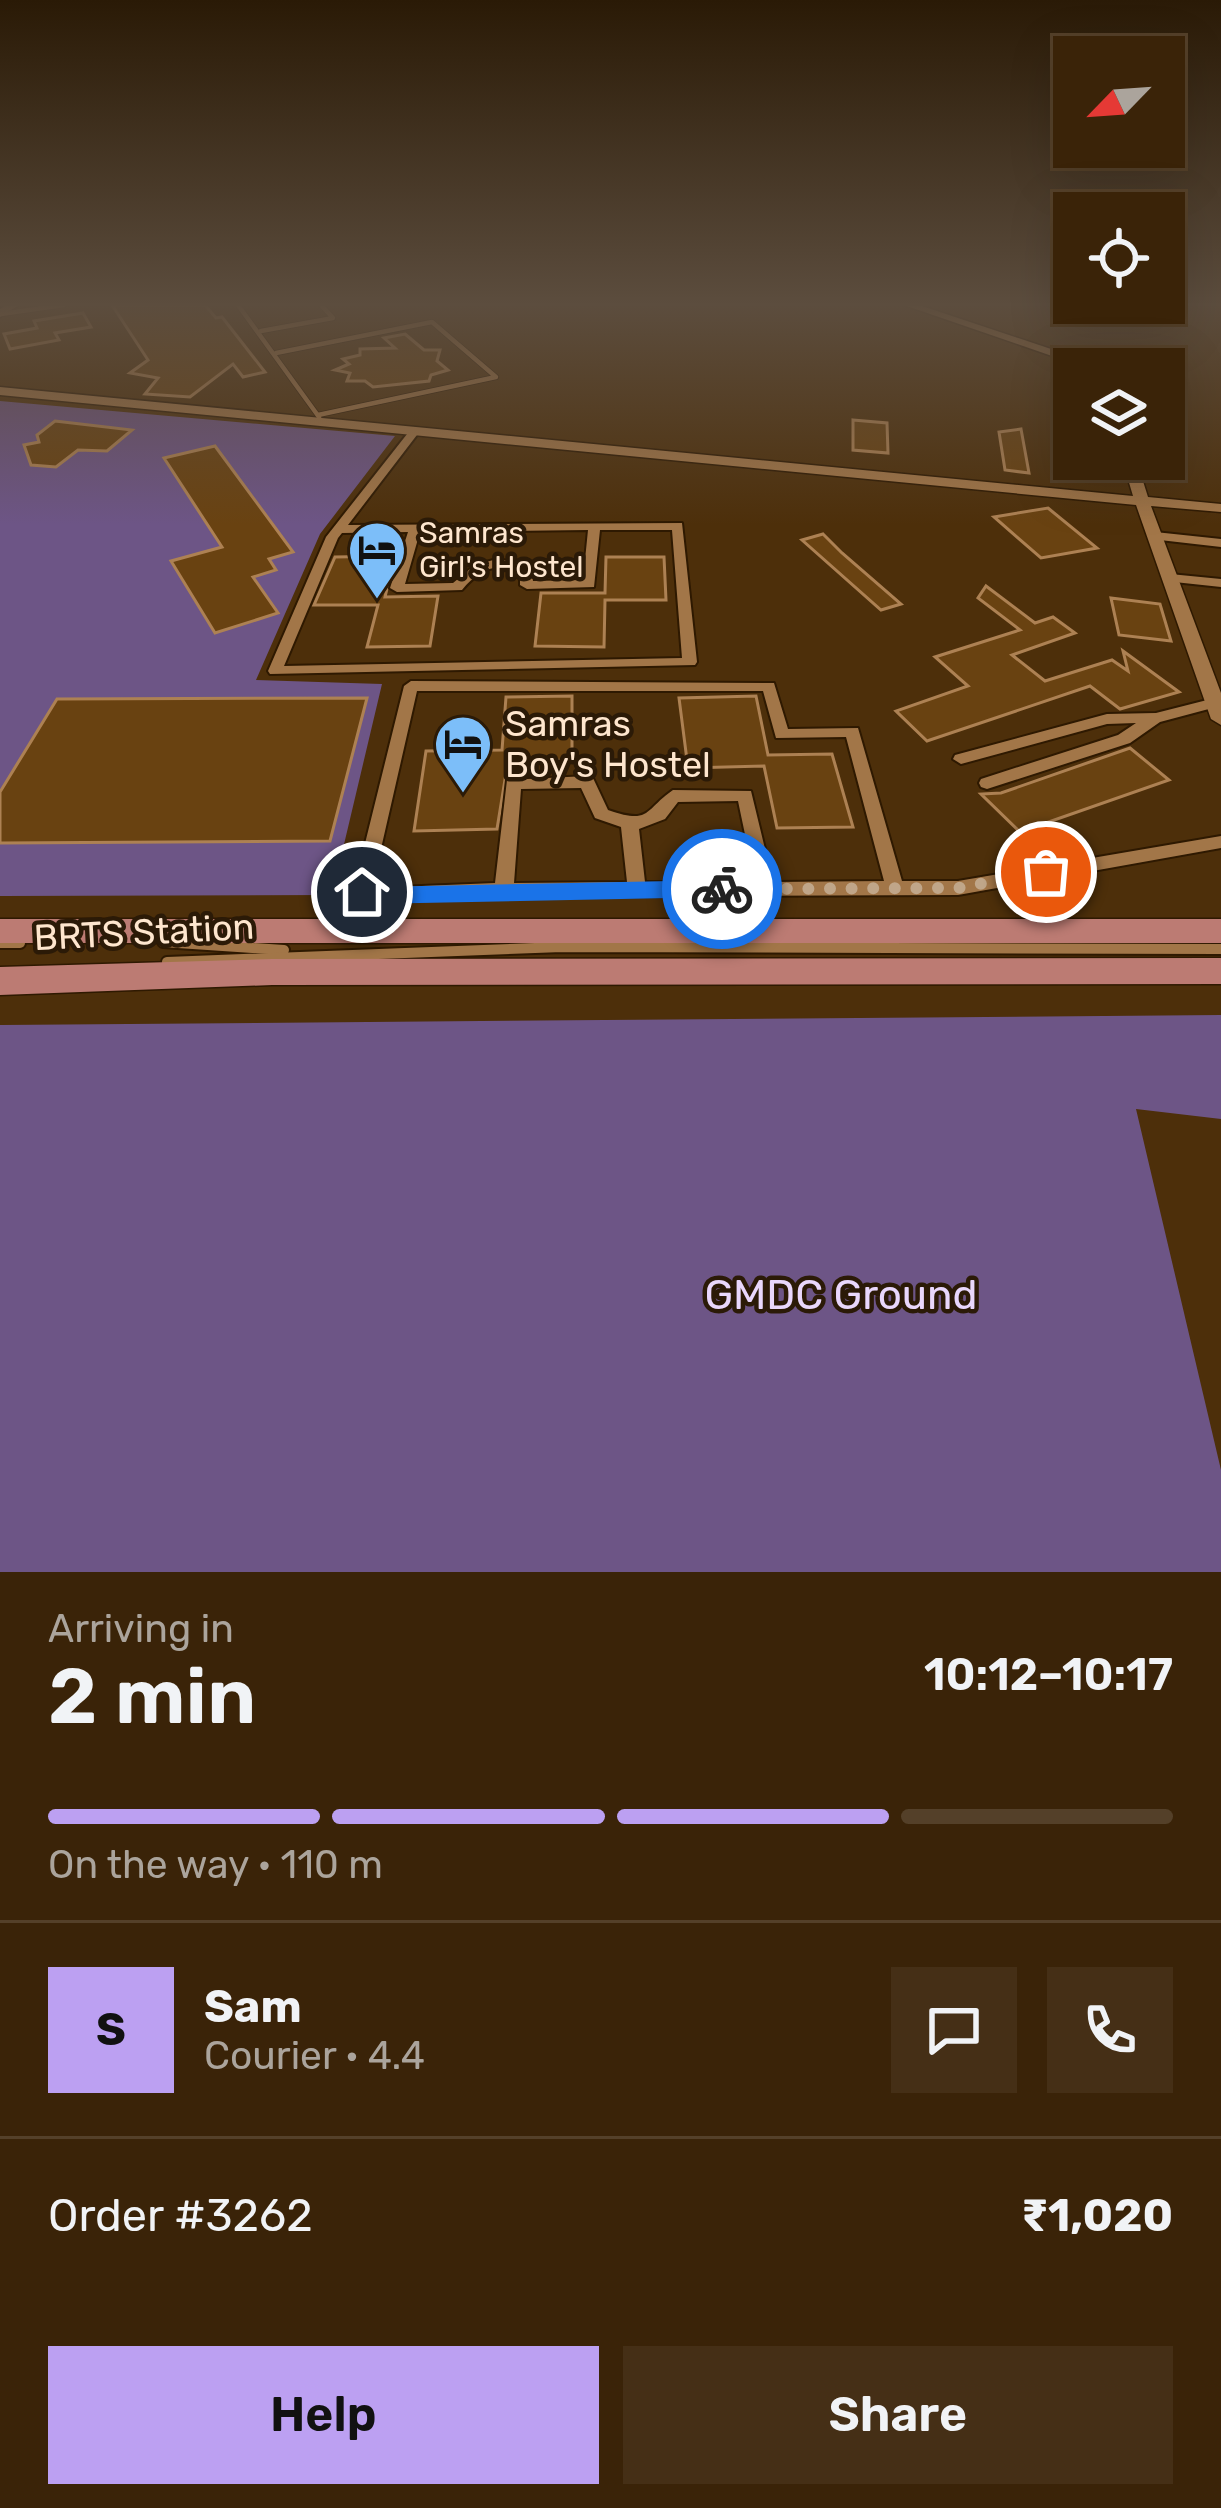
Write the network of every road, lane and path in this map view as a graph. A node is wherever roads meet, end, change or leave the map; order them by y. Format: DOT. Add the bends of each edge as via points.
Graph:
graph roads {
  1 [pos="293,378"];
  2 [pos="490,378"];
  3 [pos="0,391"];
  4 [pos="320,419"];
  5 [pos="415,431"];
  6 [pos="1136,480"];
  7 [pos="1142,501"];
  8 [pos="1221,508"];
  9 [pos="502,527"];
  10 [pos="594,527"];
  11 [pos="415,528"];
  12 [pos="339,529"];
  13 [pos="1155,536"];
  14 [pos="1221,542"];
  15 [pos="497,562"];
  16 [pos="1170,578"];
  17 [pos="1221,583"];
  18 [pos="1212,673"];
  19 [pos="1218,711"];
  20 [pos="1156,718"];
  21 [pos="962,759"];
  22 [pos="986,783"];
  23 [pos="630,826"];
  24 [pos="1221,842"];
  25 [pos="895,888"];
  26 [pos="637,889"];
  27 [pos="765,889"];
  28 [pos="504,890"];
  29 [pos="1221,931"];
  30 [pos="0,932"];
  31 [pos="0,943"];
  32 [pos="1221,949"];
  33 [pos="325,952"];
  34 [pos="0,969"];
  35 [pos="1221,971"];
  36 [pos="0,981"];
  1 -- 4 [label="lane"];
  2 -- 4 [label="lane"];
  3 -- 4 [label="street"];
  4 -- 5 [label="street"];
  5 -- 7 [label="street"];
  5 -- 12 [label="street"];
  6 -- 7 [label="street"];
  7 -- 8 [label="street"];
  7 -- 13 [label="street"];
  9 -- 10 [label="street"];
  9 -- 11 [label="street"];
  9 -- 15 [label="street"];
  10 -- 12 [label="street" via="678,526 690,662 275,670"];
  10 -- 15 [label="street" via="589,584 527,585 526,572"];
  11 -- 12 [label="street"];
  11 -- 15 [label="street" via="397,588 457,587"];
  13 -- 14 [label="street"];
  13 -- 16 [label="street"];
  16 -- 17 [label="street"];
  16 -- 18 [label="street"];
  18 -- 19 [label="street"];
  19 -- 20 [label="street"];
  20 -- 21 [label="street" via="1107,718"];
  20 -- 22 [label="street" via="1124,739"];
  23 -- 26 [label="street"];
  23 -- 27 [label="street" via="650,822 674,796 745,795"];
  23 -- 28 [label="street" via="601,814 586,782 513,784"];
  24 -- 25 [label="street" via="958,888"];
  25 -- 27 [label="street"];
  25 -- 28 [label="street" via="852,732 782,734 769,686 411,686 362,892"];
  26 -- 27 [label="street"];
  26 -- 28 [label="street"];
  29 -- 30 [label="main road"];
  31 -- 33 [label="lane, BRTS Station" via="128,940"];
  32 -- 33 [label="lane"];
  33 -- 34 [label="lane, BRTS Station"];
  35 -- 36 [label="main road" via="272,972"];
}
